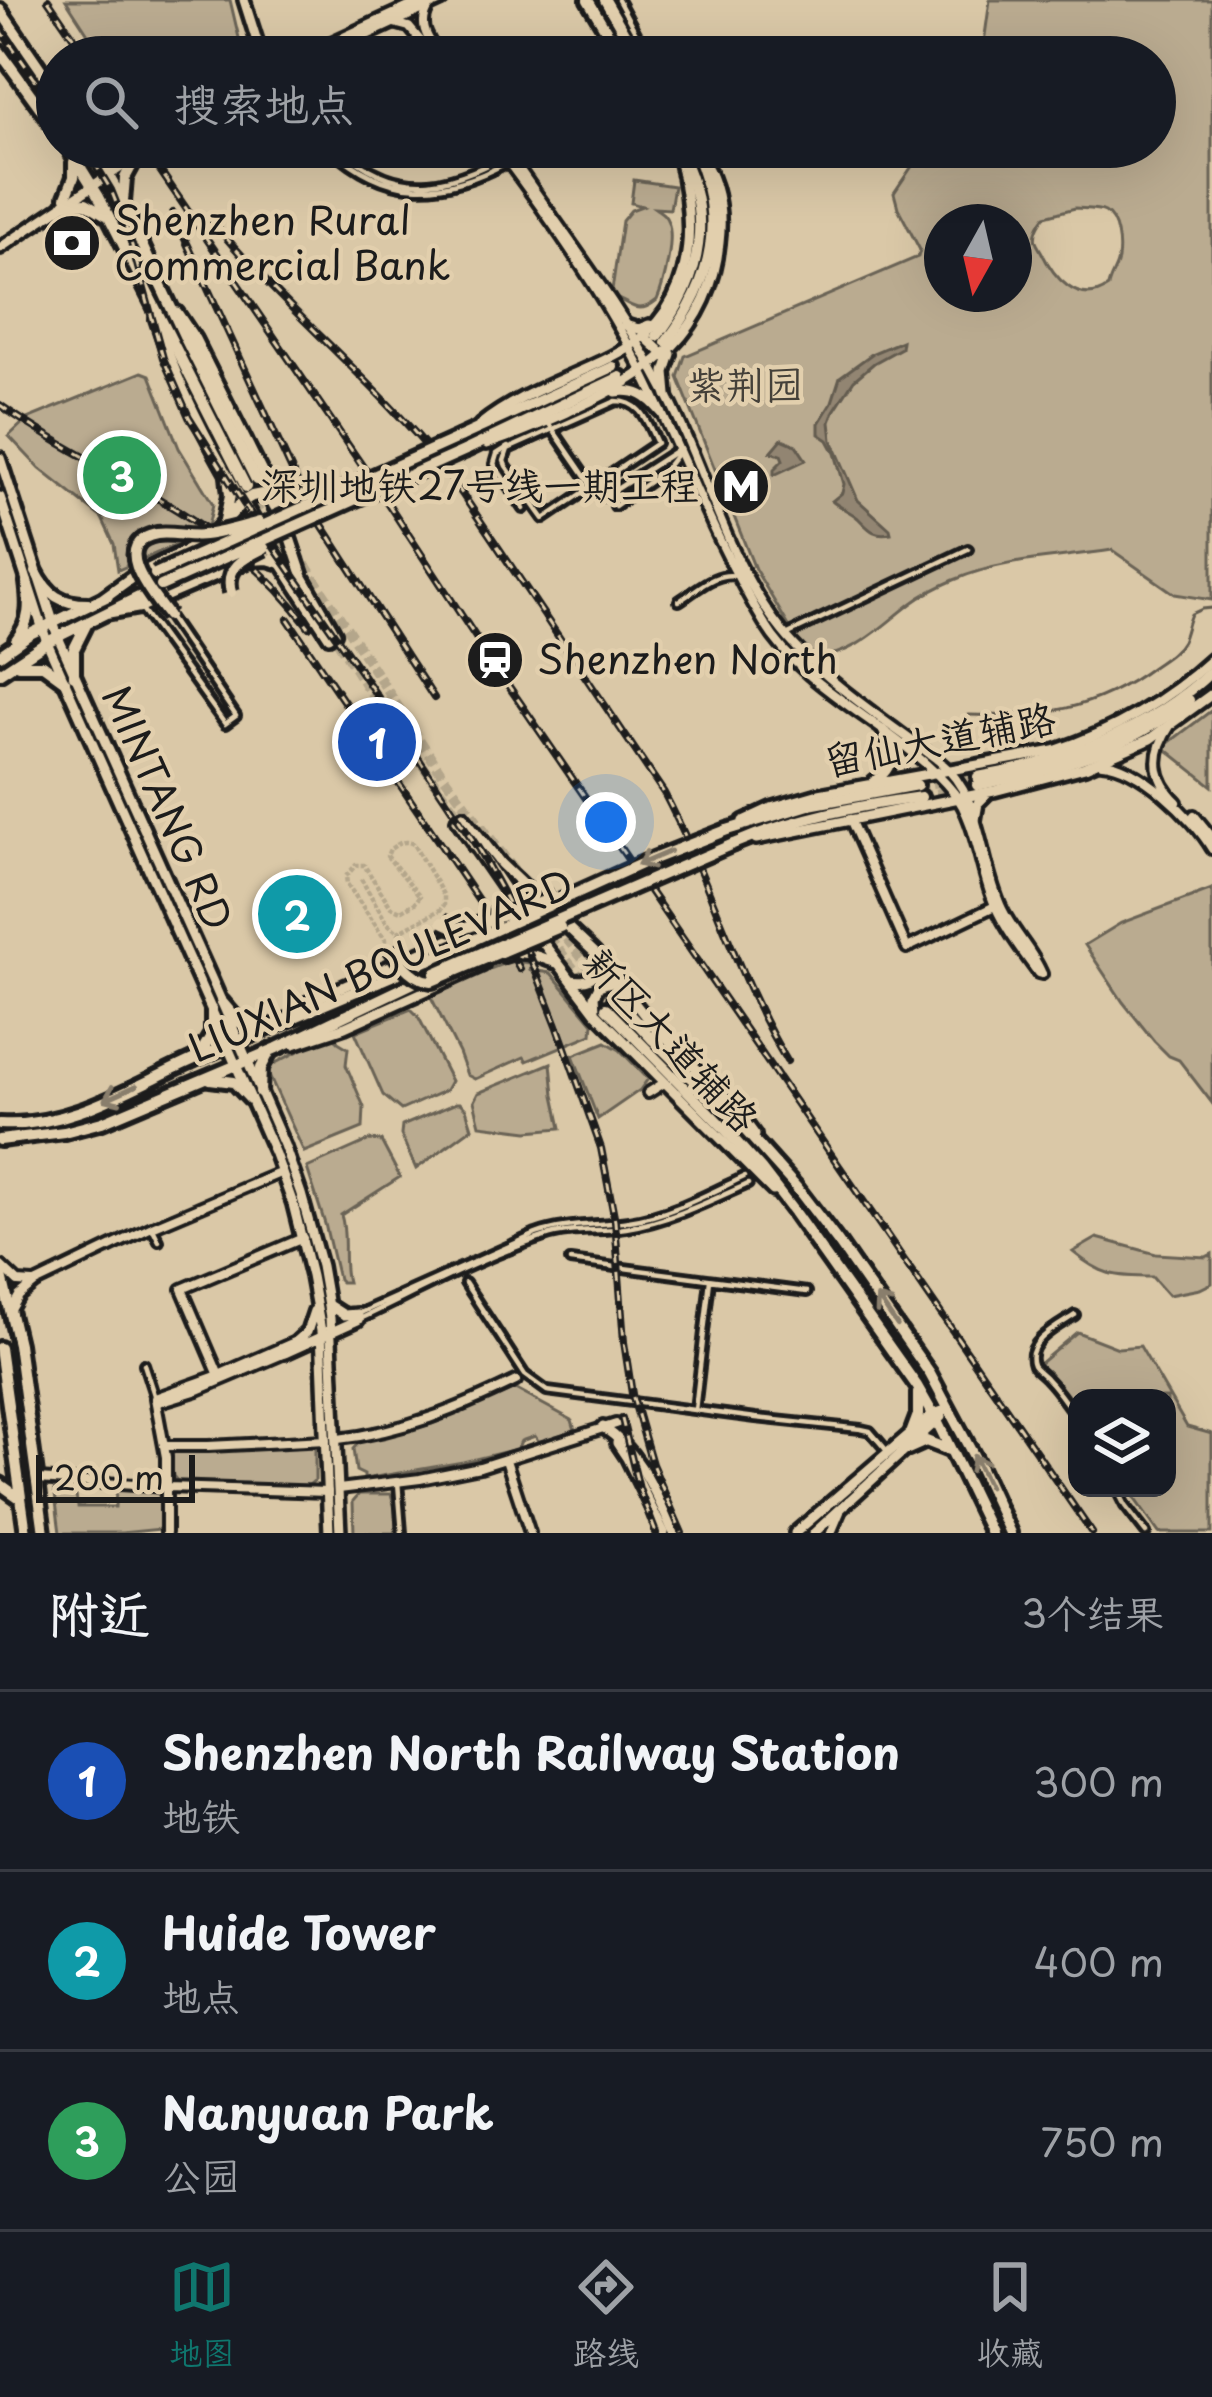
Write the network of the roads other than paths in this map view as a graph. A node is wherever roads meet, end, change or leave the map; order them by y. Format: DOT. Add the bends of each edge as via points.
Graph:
graph roads {
  1 [pos="247,0"];
  2 [pos="442,0"];
  3 [pos="588,0"];
  4 [pos="605,0"];
  5 [pos="618,0"];
  6 [pos="428,3"];
  7 [pos="0,10"];
  8 [pos="393,23"];
  9 [pos="258,36"];
  10 [pos="350,36"];
  11 [pos="364,36"];
  12 [pos="417,36"];
  13 [pos="426,36"];
  14 [pos="609,36"];
  15 [pos="626,36"];
  16 [pos="638,36"];
  17 [pos="0,52"];
  18 [pos="36,62"];
  19 [pos="36,102"];
  20 [pos="74,168"];
  21 [pos="81,168"];
  22 [pos="104,168"];
  23 [pos="110,168"];
  24 [pos="129,168"];
  25 [pos="356,168"];
  26 [pos="367,168"];
  27 [pos="480,168"];
  28 [pos="486,168"];
  29 [pos="515,168"];
  30 [pos="516,168"];
  31 [pos="681,168"];
  32 [pos="688,168"];
  33 [pos="702,168"];
  34 [pos="106,171"];
  35 [pos="90,182"];
  36 [pos="65,201"];
  37 [pos="123,205"];
  38 [pos="109,217"];
  39 [pos="0,244"];
  40 [pos="165,295"];
  41 [pos="151,302"];
  42 [pos="658,319"];
  43 [pos="625,325"];
  44 [pos="664,340"];
  45 [pos="632,344"];
  46 [pos="646,369"];
  47 [pos="616,372"];
  48 [pos="667,395"];
  49 [pos="589,402"];
  50 [pos="662,412"];
  51 [pos="550,426"];
  52 [pos="466,442"];
  53 [pos="514,445"];
  54 [pos="679,448"];
  55 [pos="0,458"];
  56 [pos="228,476"];
  57 [pos="591,487"];
  58 [pos="379,489"];
  59 [pos="0,497"];
  60 [pos="324,498"];
  61 [pos="242,502"];
  62 [pos="614,506"];
  63 [pos="524,509"];
  64 [pos="285,524"];
  65 [pos="222,526"];
  66 [pos="209,540"];
  67 [pos="968,549"];
  68 [pos="281,563"];
  69 [pos="227,568"];
  70 [pos="31,577"];
  71 [pos="737,577"];
  72 [pos="158,580"];
  73 [pos="231,592"];
  74 [pos="680,601"];
  75 [pos="96,602"];
  76 [pos="140,607"];
  77 [pos="77,611"];
  78 [pos="106,614"];
  79 [pos="168,616"];
  80 [pos="86,623"];
  81 [pos="47,625"];
  82 [pos="786,635"];
  83 [pos="52,640"];
  84 [pos="8,650"];
  85 [pos="25,657"];
  86 [pos="1212,659"];
  87 [pos="5,670"];
  88 [pos="1212,671"];
  89 [pos="69,678"];
  90 [pos="1212,681"];
  91 [pos="1212,694"];
  92 [pos="1170,726"];
  93 [pos="884,730"];
  94 [pos="1094,764"];
  95 [pos="951,771"];
  96 [pos="936,773"];
  97 [pos="871,783"];
  98 [pos="994,791"];
  99 [pos="962,797"];
  100 [pos="850,818"];
  101 [pos="975,820"];
  102 [pos="730,828"];
  103 [pos="1212,837"];
  104 [pos="734,844"];
  105 [pos="1212,849"];
  106 [pos="583,890"];
  107 [pos="508,895"];
  108 [pos="609,898"];
  109 [pos="998,904"];
  110 [pos="442,922"];
  111 [pos="390,947"];
  112 [pos="595,953"];
  113 [pos="557,963"];
  114 [pos="570,980"];
  115 [pos="610,1002"];
  116 [pos="217,1006"];
  117 [pos="295,1019"];
  118 [pos="273,1026"];
  119 [pos="232,1043"];
  120 [pos="274,1050"];
  121 [pos="196,1059"];
  122 [pos="241,1062"];
  123 [pos="196,1082"];
  124 [pos="664,1083"];
  125 [pos="648,1093"];
  126 [pos="255,1095"];
  127 [pos="6,1132"];
  128 [pos="747,1165"];
  129 [pos="282,1172"];
  130 [pos="746,1181"];
  131 [pos="765,1183"];
  132 [pos="794,1212"];
  133 [pos="152,1227"];
  134 [pos="302,1238"];
  135 [pos="159,1240"];
  136 [pos="570,1261"];
  137 [pos="0,1267"];
  138 [pos="710,1280"];
  139 [pos="35,1283"];
  140 [pos="465,1283"];
  141 [pos="807,1292"];
  142 [pos="321,1298"];
  143 [pos="11,1310"];
  144 [pos="1075,1315"];
  145 [pos="358,1317"];
  146 [pos="326,1332"];
  147 [pos="297,1341"];
  148 [pos="0,1348"];
  149 [pos="285,1353"];
  150 [pos="144,1364"];
  151 [pos="334,1367"];
  152 [pos="220,1377"];
  153 [pos="324,1377"];
  154 [pos="516,1381"];
  155 [pos="916,1384"];
  156 [pos="156,1400"];
  157 [pos="1068,1407"];
  158 [pos="949,1409"];
  159 [pos="695,1410"];
  160 [pos="935,1418"];
  161 [pos="616,1424"];
  162 [pos="601,1428"];
  163 [pos="912,1431"];
  164 [pos="332,1439"];
  165 [pos="164,1446"];
  166 [pos="908,1449"];
  167 [pos="888,1451"];
  168 [pos="952,1451"];
  169 [pos="506,1460"];
  170 [pos="16,1463"];
  171 [pos="36,1479"];
  172 [pos="0,1482"];
  173 [pos="398,1482"];
  174 [pos="167,1487"];
  175 [pos="333,1491"];
  176 [pos="1120,1497"];
  177 [pos="21,1499"];
  178 [pos="843,1508"];
  179 [pos="26,1533"];
  180 [pos="44,1533"];
  181 [pos="166,1533"];
  182 [pos="329,1533"];
  183 [pos="340,1533"];
  184 [pos="402,1533"];
  185 [pos="530,1533"];
  186 [pos="664,1533"];
  187 [pos="674,1533"];
  188 [pos="795,1533"];
  189 [pos="814,1533"];
  190 [pos="831,1533"];
  191 [pos="991,1533"];
  192 [pos="1010,1533"];
  193 [pos="1146,1533"];
  1 -- 9 [label="main road"];
  2 -- 6 [label="main road"];
  3 -- 14 [label="main road"];
  4 -- 15 [label="main road"];
  5 -- 16 [label="street"];
  6 -- 8 [label="main road"];
  6 -- 10 [label="main road"];
  6 -- 13 [label="street"];
  7 -- 18 [label="main road"];
  8 -- 11 [label="main road"];
  8 -- 12 [label="street"];
  17 -- 19 [label="main road"];
  20 -- 36 [label="main road"];
  21 -- 35 [label="main road"];
  22 -- 34 [label="main road"];
  23 -- 34 [label="main road"];
  24 -- 37 [label="main road"];
  25 -- 28 [label="street" via="419,189 467,182"];
  26 -- 27 [label="street" via="430,183"];
  29 -- 45 [label="street"];
  30 -- 43 [label="street"];
  31 -- 42 [label="main road" via="690,239 678,288"];
  32 -- 44 [label="main road" via="698,200 696,264"];
  33 -- 44 [label="main road" via="710,195 706,268"];
  34 -- 35 [label="main road"];
  34 -- 37 [label="main road"];
  35 -- 36 [label="main road"];
  35 -- 38 [label="main road"];
  36 -- 38 [label="main road"];
  36 -- 39 [label="main road"];
  37 -- 40 [label="main road"];
  38 -- 41 [label="main road"];
  40 -- 41 [label="main road" via="251,483"];
  40 -- 64 [label="main road" via="195,339"];
  41 -- 56 [label="main road"];
  42 -- 43 [label="main road" via="639,329"];
  42 -- 44 [label="main road"];
  43 -- 45 [label="street"];
  44 -- 45 [label="main road"];
  44 -- 46 [label="main road"];
  44 -- 48 [label="main road"];
  45 -- 46 [label="street"];
  45 -- 52 [label="main road" via="501,408"];
  46 -- 48 [label="street"];
  46 -- 49 [label="main road"];
  46 -- 50 [label="street"];
  47 -- 52 [label="main road"];
  48 -- 82 [label="street" via="747,574"];
  49 -- 50 [label="main road" via="634,391"];
  49 -- 51 [label="main road"];
  50 -- 54 [label="street"];
  51 -- 52 [label="main road"];
  51 -- 53 [label="street"];
  51 -- 57 [label="street"];
  51 -- 57 [label="street" via="616,401 640,410 657,443"];
  52 -- 58 [label="main road, bridge"];
  52 -- 60 [label="main road, bridge"];
  53 -- 57 [label="street" via="504,460 544,519"];
  53 -- 63 [label="street" via="494,464"];
  54 -- 57 [label="street" via="604,497"];
  54 -- 62 [label="street" via="663,472"];
  54 -- 71 [label="street"];
  55 -- 70 [label="main road, MINTANG RD"];
  56 -- 61 [label="main road"];
  56 -- 65 [label="main road"];
  58 -- 72 [label="main road, bridge"];
  58 -- 73 [label="main road, bridge" via="239,561"];
  59 -- 70 [label="main road, MINTANG RD"];
  60 -- 72 [label="main road, bridge"];
  60 -- 79 [label="main road, bridge" via="219,533 142,541 136,569"];
  61 -- 64 [label="main road" via="267,496"];
  61 -- 65 [label="main road"];
  61 -- 68 [label="main road"];
  64 -- 68 [label="main road" via="302,577 335,633 329,637"];
  65 -- 66 [label="main road"];
  66 -- 69 [label="main road" via="233,545"];
  66 -- 75 [label="main road"];
  67 -- 82 [label="street"];
  68 -- 69 [label="main road" via="259,559"];
  69 -- 76 [label="main road"];
  70 -- 75 [label="main road" via="57,599"];
  70 -- 81 [label="main road, MINTANG RD"];
  70 -- 84 [label="main road" via="28,620"];
  71 -- 74 [label="street" via="717,577"];
  71 -- 93 [label="street" via="788,653"];
  72 -- 75 [label="main road"];
  72 -- 78 [label="main road"];
  75 -- 77 [label="main road"];
  76 -- 78 [label="main road"];
  76 -- 79 [label="street" via="225,724 236,716"];
  77 -- 80 [label="main road"];
  77 -- 81 [label="main road"];
  78 -- 80 [label="main road"];
  80 -- 83 [label="main road"];
  80 -- 89 [label="main road"];
  81 -- 83 [label="main road, MINTANG RD"];
  81 -- 84 [label="main road"];
  82 -- 95 [label="street"];
  83 -- 85 [label="main road"];
  83 -- 89 [label="main road, MINTANG RD"];
  84 -- 85 [label="main road"];
  85 -- 87 [label="main road"];
  86 -- 95 [label="main road, 留仙大道辅路" via="1146,711 1084,741"];
  87 -- 89 [label="main road" via="38,663"];
  88 -- 90 [label="main road" via="1127,731 978,781 1035,773 1116,746"];
  89 -- 116 [label="main road, MINTANG RD"];
  91 -- 92 [label="main road, 留仙大道辅路"];
  92 -- 94 [label="main road, 留仙大道辅路"];
  92 -- 103 [label="street" via="1159,745 1159,779"];
  93 -- 96 [label="street"];
  93 -- 97 [label="main road" via="893,759"];
  94 -- 98 [label="main road, 留仙大道辅路"];
  94 -- 105 [label="street" via="1135,773 1194,822"];
  95 -- 96 [label="main road, 留仙大道辅路"];
  95 -- 99 [label="street"];
  96 -- 97 [label="main road, 留仙大道辅路"];
  96 -- 99 [label="street"];
  97 -- 102 [label="main road, 留仙大道辅路" via="791,801"];
  98 -- 99 [label="main road, 留仙大道辅路"];
  98 -- 101 [label="main road" via="978,803"];
  99 -- 100 [label="main road, 留仙大道辅路"];
  99 -- 101 [label="street"];
  99 -- 109 [label="street"];
  100 -- 104 [label="main road, 留仙大道辅路"];
  100 -- 109 [label="street" via="907,948"];
  101 -- 109 [label="street"];
  102 -- 104 [label="main road, LIUXIAN BOULEVARD" via="809,805 919,791"];
  102 -- 106 [label="main road, LIUXIAN BOULEVARD, one-way, bridge"];
  104 -- 108 [label="main road, LIUXIAN BOULEVARD, bridge"];
  106 -- 110 [label="main road, bridge" via="466,928"];
  106 -- 117 [label="main road, LIUXIAN BOULEVARD, bridge"];
  107 -- 112 [label="main road, 新区大道辅路" via="479,844"];
  107 -- 113 [label="main road, 新区大道辅路"];
  107 -- 117 [label="main road" via="504,915 304,1004"];
  108 -- 111 [label="main road, bridge" via="438,980 414,975"];
  108 -- 120 [label="main road, LIUXIAN BOULEVARD, bridge"];
  109 -- 109 [label="street" via="1015,941 1042,974"];
  112 -- 114 [label="main road" via="592,979"];
  112 -- 115 [label="main road, 新区大道辅路"];
  113 -- 114 [label="main road, 新区大道辅路"];
  113 -- 120 [label="main road" via="508,954"];
  114 -- 115 [label="main road, 新区大道辅路"];
  115 -- 124 [label="main road, 新区大道辅路"];
  115 -- 132 [label="main road"];
  158 -- 115 [label="main road, one-way" via="859,1270 776,1164"];
  116 -- 118 [label="main road" via="239,1022"];
  116 -- 119 [label="main road, MINTANG RD"];
  116 -- 121 [label="main road"];
  117 -- 118 [label="main road, LIUXIAN BOULEVARD"];
  118 -- 119 [label="main road, LIUXIAN BOULEVARD"];
  119 -- 121 [label="main road, LIUXIAN BOULEVARD"];
  119 -- 122 [label="main road, MINTANG RD"];
  120 -- 122 [label="main road, LIUXIAN BOULEVARD"];
  120 -- 126 [label="main road"];
  121 -- 127 [label="main road, LIUXIAN BOULEVARD, one-way" via="83,1110"];
  122 -- 123 [label="main road, LIUXIAN BOULEVARD"];
  122 -- 126 [label="main road, MINTANG RD"];
  123 -- 126 [label="main road" via="229,1080"];
  123 -- 127 [label="main road, LIUXIAN BOULEVARD" via="85,1127"];
  124 -- 125 [label="street"];
  124 -- 128 [label="main road, 新区大道辅路"];
  126 -- 129 [label="main road, MINTANG RD"];
  126 -- 142 [label="main road, MINTANG RD" via="302,1194"];
  128 -- 130 [label="main road"];
  128 -- 131 [label="main road, 新区大道辅路"];
  129 -- 133 [label="street"];
  129 -- 134 [label="main road, MINTANG RD"];
  130 -- 131 [label="main road"];
  130 -- 145 [label="street" via="664,1213 554,1228"];
  131 -- 132 [label="main road, 新区大道辅路"];
  132 -- 155 [label="main road"];
  133 -- 135 [label="street"];
  133 -- 139 [label="street"];
  134 -- 142 [label="main road, MINTANG RD"];
  134 -- 152 [label="street" via="182,1289"];
  136 -- 138 [label="street"];
  137 -- 139 [label="street" via="18,1282"];
  137 -- 143 [label="main road"];
  138 -- 141 [label="street"];
  138 -- 159 [label="street"];
  139 -- 143 [label="street"];
  140 -- 159 [label="street" via="539,1387"];
  142 -- 145 [label="main road"];
  142 -- 146 [label="main road, MINTANG RD"];
  142 -- 147 [label="main road"];
  143 -- 171 [label="main road"];
  144 -- 157 [label="street" via="1033,1352 1033,1365"];
  145 -- 146 [label="main road"];
  145 -- 151 [label="main road" via="341,1336"];
  146 -- 147 [label="main road"];
  146 -- 149 [label="main road"];
  146 -- 151 [label="main road, MINTANG RD"];
  146 -- 153 [label="main road, MINTANG RD"];
  147 -- 152 [label="street"];
  148 -- 170 [label="main road"];
  149 -- 152 [label="street"];
  149 -- 153 [label="main road" via="311,1356"];
  150 -- 156 [label="street"];
  151 -- 164 [label="main road, MINTANG RD"];
  152 -- 156 [label="street"];
  153 -- 164 [label="main road, MINTANG RD"];
  154 -- 164 [label="street" via="419,1422"];
  155 -- 160 [label="main road"];
  155 -- 163 [label="main road"];
  156 -- 165 [label="street"];
  158 -- 160 [label="main road"];
  192 -- 158 [label="main road, one-way"];
  159 -- 167 [label="street" via="866,1430"];
  160 -- 163 [label="main road"];
  160 -- 166 [label="main road"];
  160 -- 168 [label="main road"];
  161 -- 162 [label="street"];
  162 -- 169 [label="street"];
  162 -- 186 [label="main road" via="628,1458"];
  162 -- 187 [label="main road" via="642,1465"];
  163 -- 167 [label="main road"];
  164 -- 165 [label="street"];
  164 -- 175 [label="main road, MINTANG RD"];
  165 -- 174 [label="street"];
  166 -- 168 [label="main road" via="926,1441"];
  166 -- 178 [label="main road"];
  167 -- 188 [label="main road"];
  168 -- 191 [label="main road"];
  169 -- 173 [label="street"];
  169 -- 185 [label="street"];
  170 -- 172 [label="main road"];
  170 -- 177 [label="main road"];
  171 -- 174 [label="street"];
  171 -- 180 [label="main road"];
  172 -- 177 [label="main road"];
  173 -- 175 [label="street"];
  173 -- 184 [label="street"];
  174 -- 175 [label="street"];
  174 -- 181 [label="street"];
  175 -- 182 [label="main road, MINTANG RD"];
  175 -- 183 [label="main road, MINTANG RD"];
  176 -- 193 [label="street"];
  177 -- 179 [label="main road"];
  178 -- 189 [label="main road"];
  178 -- 190 [label="street"];
}
